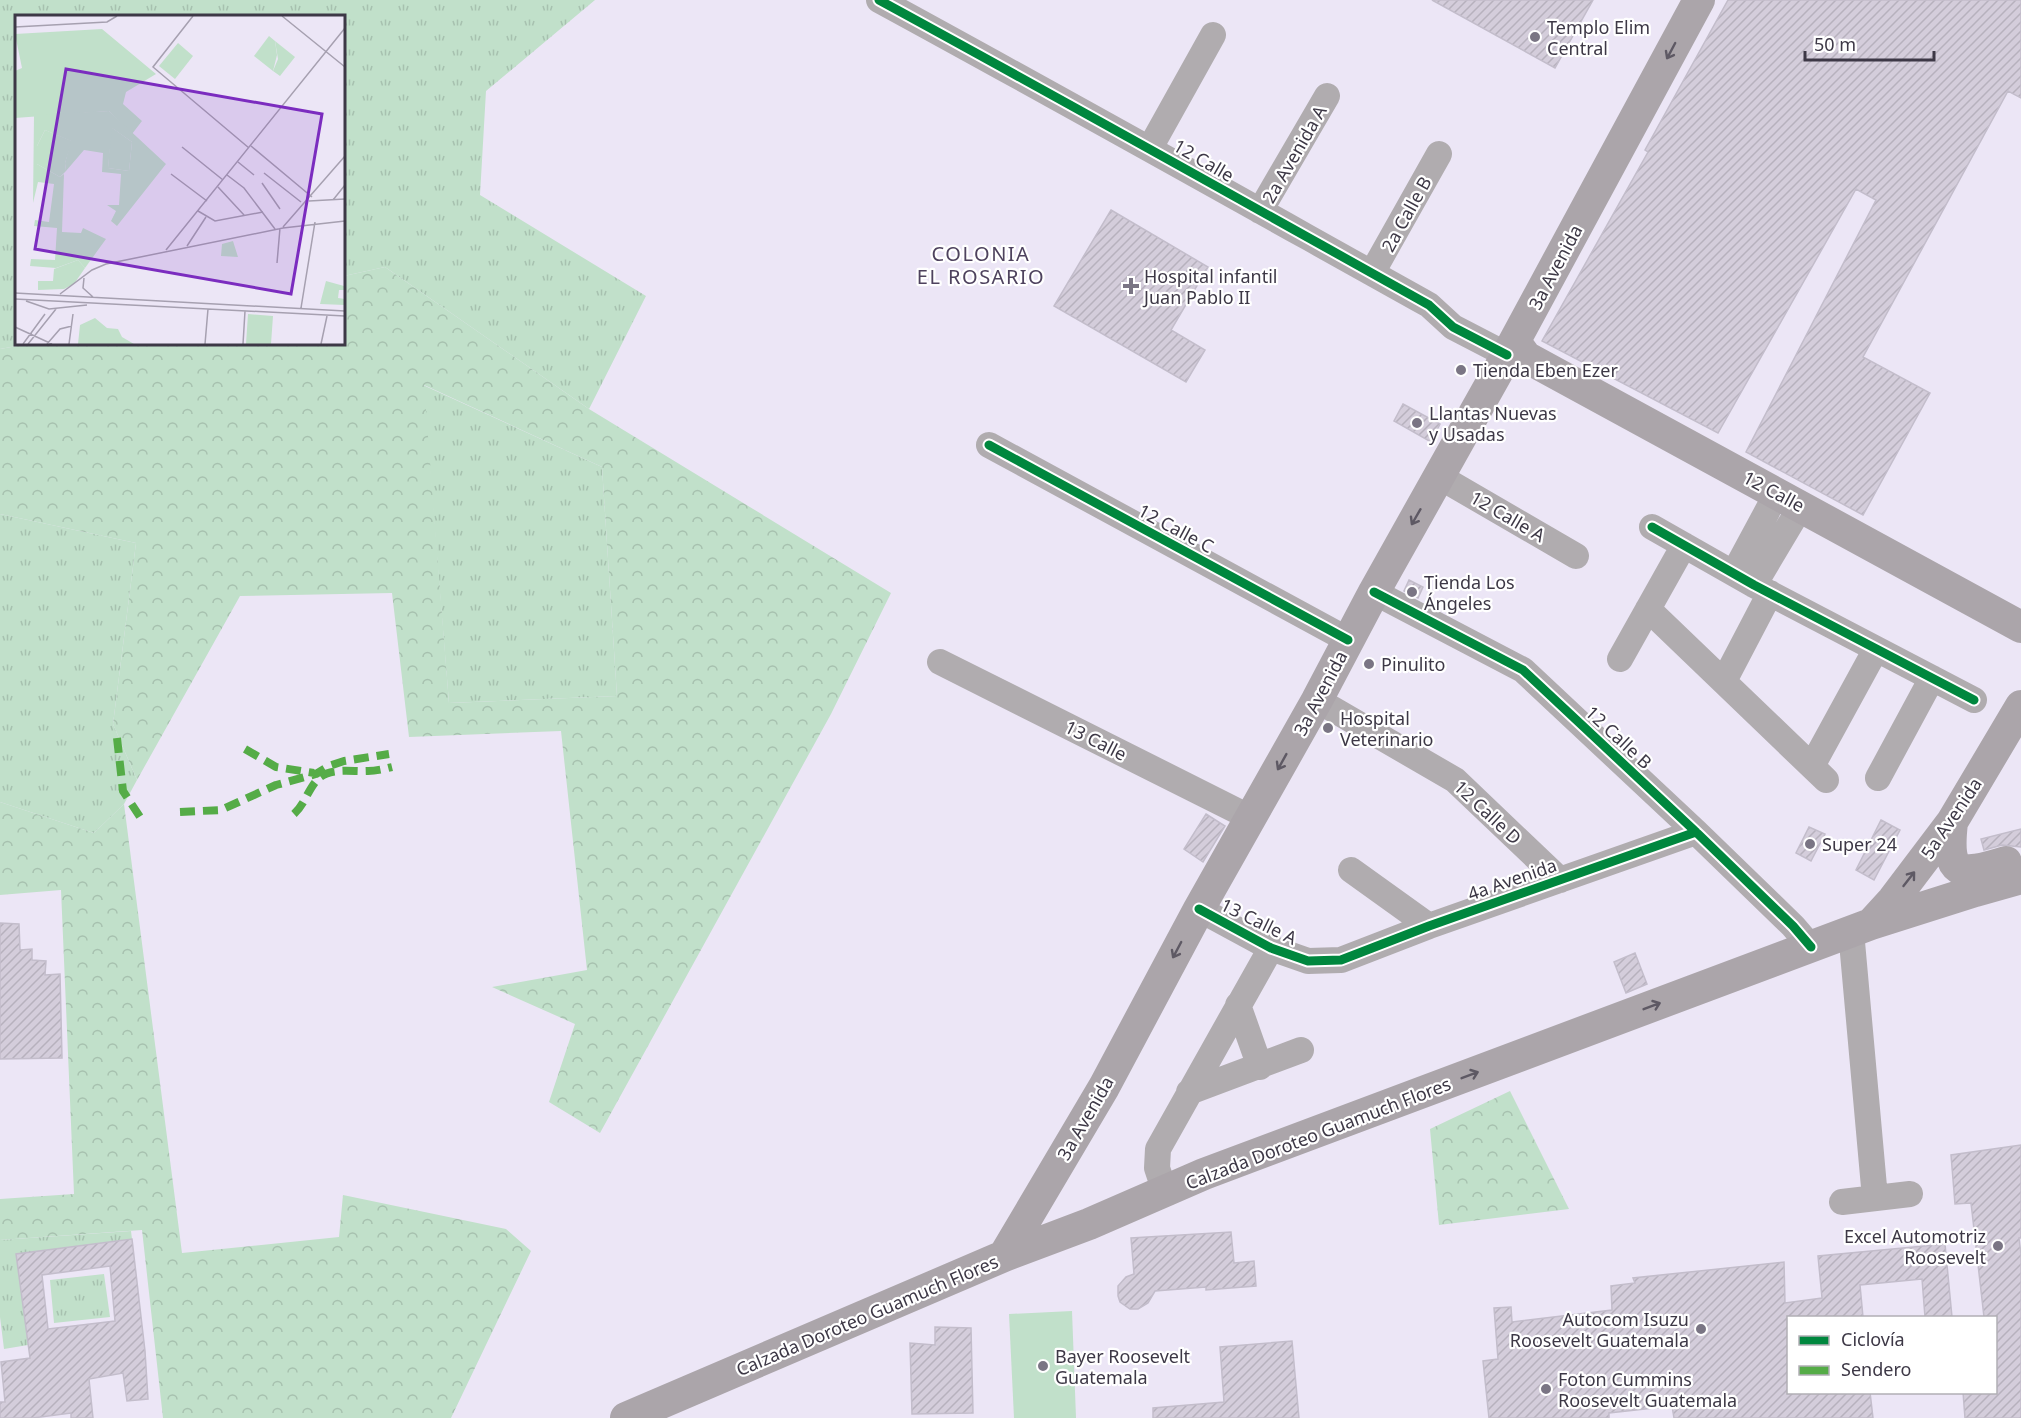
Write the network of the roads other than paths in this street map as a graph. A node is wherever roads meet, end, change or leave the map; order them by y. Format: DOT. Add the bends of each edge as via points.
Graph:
graph roads {
  1 [pos="879,0"];
  2 [pos="1699,0"];
  3 [pos="1213,35"];
  4 [pos="1327,96"];
  5 [pos="1150,147"];
  6 [pos="1439,154"];
  7 [pos="1260,212"];
  8 [pos="1372,273"];
  9 [pos="1516,352"];
  10 [pos="989,445"];
  11 [pos="1440,477"];
  12 [pos="1789,500"];
  13 [pos="1652,527"];
  14 [pos="1684,545"];
  15 [pos="1576,556"];
  16 [pos="1753,584"];
  17 [pos="1374,592"];
  18 [pos="1648,609"];
  19 [pos="2021,627"];
  20 [pos="1348,640"];
  21 [pos="1876,649"];
  22 [pos="1620,659"];
  23 [pos="940,662"];
  24 [pos="1932,678"];
  25 [pos="1724,681"];
  26 [pos="1317,700"];
  27 [pos="1974,700"];
  28 [pos="2021,706"];
  29 [pos="1878,778"];
  30 [pos="1251,818"];
  31 [pos="1952,822"];
  32 [pos="1696,832"];
  33 [pos="2021,858"];
  34 [pos="1351,870"];
  35 [pos="2021,878"];
  36 [pos="1560,880"];
  37 [pos="1199,909"];
  38 [pos="1429,926"];
  39 [pos="1861,928"];
  40 [pos="1811,947"];
  41 [pos="1271,948"];
  42 [pos="1341,960"];
  43 [pos="1238,1005"];
  44 [pos="1300,1050"];
  45 [pos="1260,1067"];
  46 [pos="1190,1092"];
  47 [pos="1059,1164"];
  48 [pos="1165,1192"];
  49 [pos="1910,1194"];
  50 [pos="1875,1198"];
  51 [pos="1842,1202"];
  52 [pos="1089,1224"];
  53 [pos="1004,1256"];
  54 [pos="626,1418"];
  1 -- 5 [label="street, 12 Calle"];
  2 -- 9 [label="main road, 3a Avenida, one-way"];
  3 -- 5 [label="street"];
  4 -- 7 [label="street, 2a Avenida A"];
  5 -- 7 [label="street, 12 Calle"];
  6 -- 8 [label="street, 2a Calle B"];
  7 -- 8 [label="street, 12 Calle"];
  8 -- 9 [label="street, 12 Calle" via="1429,305 1459,314"];
  9 -- 11 [label="main road, 3a Avenida"];
  9 -- 12 [label="main road, 12 Calle"];
  10 -- 20 [label="street, 12 Calle C"];
  11 -- 15 [label="street, 12 Calle A"];
  11 -- 17 [label="main road, 3a Avenida, one-way"];
  12 -- 16 [label="street" via="1764,544"];
  12 -- 19 [label="main road, 12 Calle"];
  13 -- 14 [label="street"];
  14 -- 16 [label="street"];
  14 -- 18 [label="street"];
  16 -- 21 [label="street"];
  16 -- 25 [label="street"];
  17 -- 20 [label="main road, 3a Avenida"];
  17 -- 32 [label="street, 12 Calle B" via="1523,670"];
  18 -- 22 [label="street"];
  18 -- 25 [label="street"];
  20 -- 26 [label="main road, 3a Avenida"];
  21 -- 24 [label="street"];
  21 -- 25 [label="street" via="1819,773"];
  23 -- 30 [label="street, 13 Calle"];
  24 -- 27 [label="street"];
  24 -- 29 [label="street"];
  26 -- 30 [label="main road, 3a Avenida, one-way"];
  26 -- 36 [label="street, 12 Calle D" via="1455,780"];
  28 -- 31 [label="main road, 5a Avenida"];
  30 -- 37 [label="main road, 3a Avenida"];
  31 -- 33 [label="main road" via="1950,857 1961,870 1980,870"];
  39 -- 31 [label="main road, 5a Avenida, one-way" via="1893,900"];
  32 -- 36 [label="street, 4a Avenida"];
  32 -- 40 [label="street, 12 Calle B"];
  34 -- 38 [label="street"];
  35 -- 39 [label="main road, Calzada Doroteo Guamuch Flores"];
  36 -- 38 [label="street, 4a Avenida"];
  37 -- 41 [label="street, 13 Calle A"];
  37 -- 47 [label="main road, 3a Avenida, one-way"];
  38 -- 42 [label="street, 4a Avenida"];
  39 -- 40 [label="main road, Calzada Doroteo Guamuch Flores"];
  39 -- 50 [label="street"];
  48 -- 40 [label="main road, Calzada Doroteo Guamuch Flores, one-way"];
  41 -- 42 [label="street, 13 Calle A" via="1308,961"];
  41 -- 43 [label="street"];
  43 -- 45 [label="street"];
  43 -- 46 [label="street"];
  44 -- 45 [label="street"];
  45 -- 46 [label="street"];
  46 -- 48 [label="street" via="1158,1149 1157,1168"];
  47 -- 52 [label="main road" via="1054,1189 1059,1210 1071,1220"];
  47 -- 53 [label="main road, 3a Avenida"];
  48 -- 52 [label="main road, Calzada Doroteo Guamuch Flores"];
  49 -- 50 [label="street"];
  50 -- 51 [label="street"];
  52 -- 53 [label="main road, Calzada Doroteo Guamuch Flores"];
  53 -- 54 [label="main road, Calzada Doroteo Guamuch Flores"];
}
